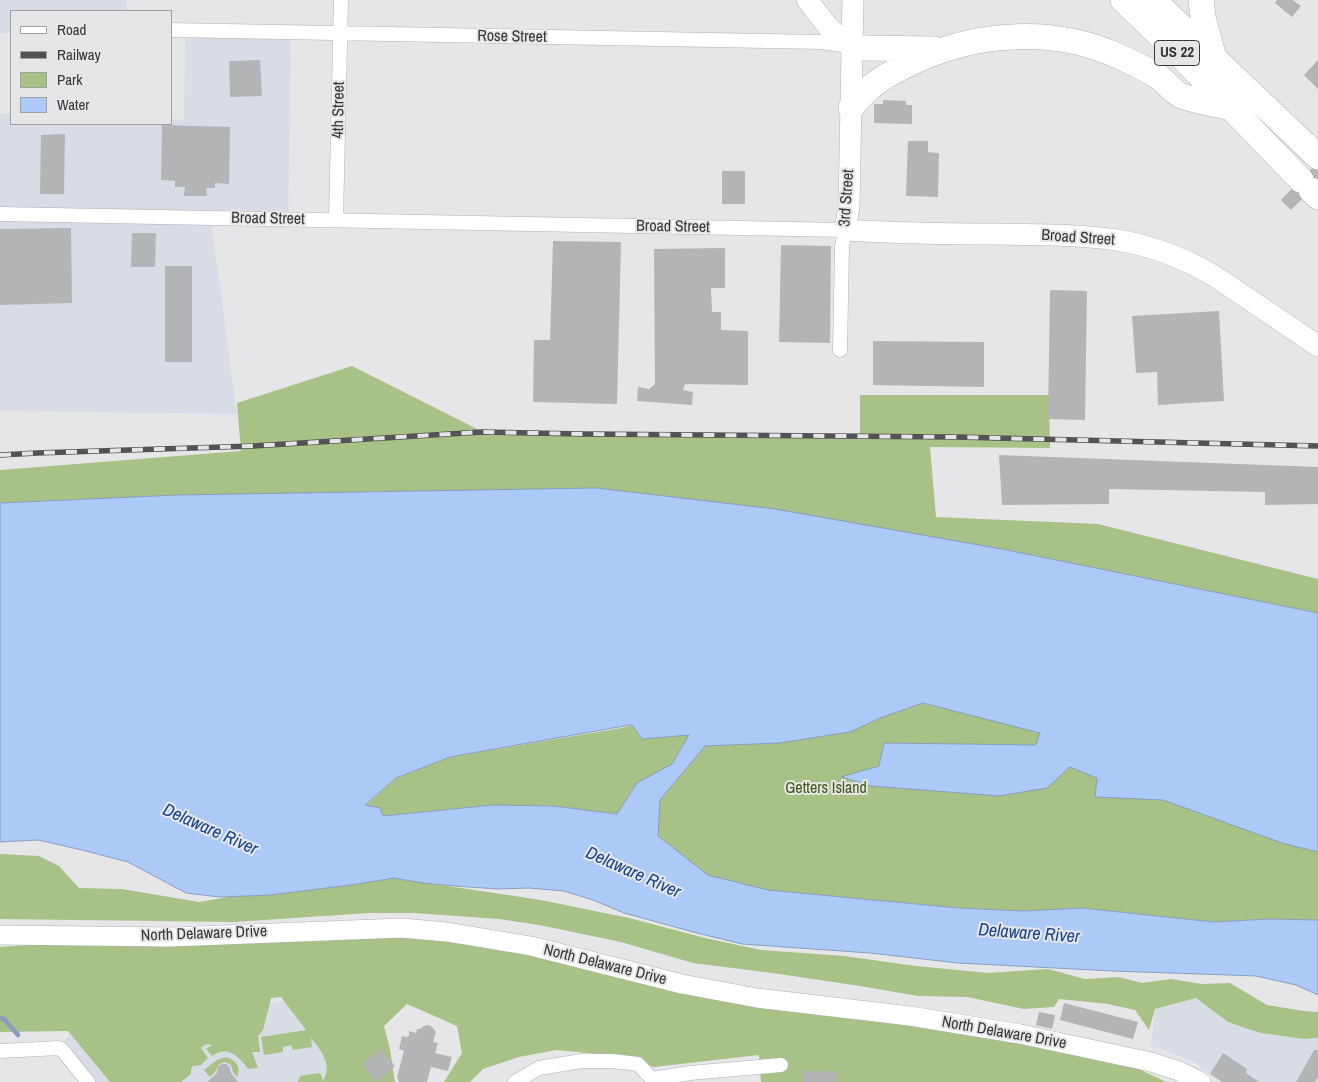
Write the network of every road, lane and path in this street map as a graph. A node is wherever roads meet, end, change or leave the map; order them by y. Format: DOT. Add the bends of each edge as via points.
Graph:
graph roads {
  1 [pos="341,0"];
  2 [pos="807,0"];
  3 [pos="853,0"];
  4 [pos="1123,0"];
  5 [pos="1153,0"];
  6 [pos="1202,0"];
  7 [pos="172,30"];
  8 [pos="340,34"];
  9 [pos="852,47"];
  10 [pos="942,49"];
  11 [pos="1214,58"];
  12 [pos="851,108"];
  13 [pos="1231,108"];
  14 [pos="1318,157"];
  15 [pos="1310,189"];
  16 [pos="0,214"];
  17 [pos="336,220"];
  18 [pos="845,230"];
  19 [pos="1318,346"];
  20 [pos="840,350"];
  21 [pos="0,934"];
  22 [pos="0,1051"];
  23 [pos="781,1065"];
  24 [pos="653,1080"];
  25 [pos="88,1082"];
  26 [pos="515,1082"];
  27 [pos="1201,1082"];
  1 -- 8 [label="street, 4th Street"];
  2 -- 9 [label="main road" via="830,29"];
  3 -- 9 [label="main road, 3rd Street"];
  4 -- 13 [label="highway, US 22"];
  5 -- 11 [label="highway, US 22"];
  6 -- 11 [label="highway"];
  7 -- 8 [label="street, Rose Street"];
  8 -- 9 [label="street, Rose Street" via="821,42"];
  8 -- 17 [label="street, 4th Street"];
  9 -- 10 [label="highway"];
  9 -- 12 [label="main road, 3rd Street"];
  10 -- 12 [label="highway" via="882,80"];
  10 -- 13 [label="highway" via="1010,37 1048,38 1085,45 1132,62 1181,96"];
  11 -- 14 [label="highway, US 22"];
  12 -- 18 [label="main road, 3rd Street" via="849,207"];
  13 -- 15 [label="highway, US 22"];
  16 -- 17 [label="street, Broad Street"];
  17 -- 18 [label="street, Broad Street"];
  18 -- 19 [label="main road, Broad Street" via="1082,236 1136,244 1201,268"];
  18 -- 20 [label="street, 3rd Street"];
  21 -- 27 [label="main road, North Delaware Drive" via="171,937 401,928 447,932 531,946 682,984 757,998 910,1016 1020,1034 1151,1062"];
  22 -- 25 [label="street" via="59,1048"];
  23 -- 24 [label="street" via="690,1073"];
  24 -- 26 [label="street" via="638,1064 581,1061 540,1068"];
}
